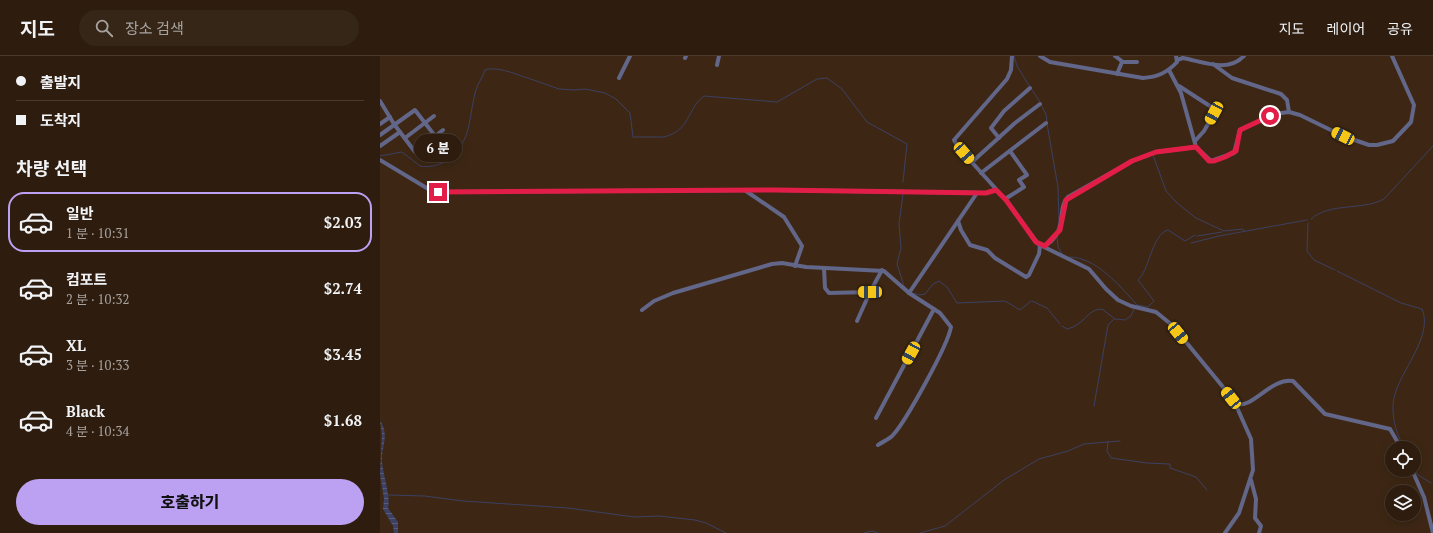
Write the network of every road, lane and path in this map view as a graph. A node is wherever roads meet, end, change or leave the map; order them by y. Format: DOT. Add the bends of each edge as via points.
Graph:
graph roads {
  1 [pos="630,56"];
  2 [pos="720,56"];
  3 [pos="1012,56"];
  4 [pos="1040,56"];
  5 [pos="1115,56"];
  6 [pos="1244,56"];
  7 [pos="1392,56"];
  8 [pos="1176,58"];
  9 [pos="1122,62"];
  10 [pos="1138,62"];
  11 [pos="1213,64"];
  12 [pos="717,65"];
  13 [pos="1169,70"];
  14 [pos="1117,74"];
  15 [pos="619,78"];
  16 [pos="1178,86"];
  17 [pos="1030,88"];
  18 [pos="380,101"];
  19 [pos="1040,104"];
  20 [pos="1289,112"];
  21 [pos="434,116"];
  22 [pos="390,117"];
  23 [pos="425,123"];
  24 [pos="1046,123"];
  25 [pos="380,124"];
  26 [pos="394,124"];
  27 [pos="443,130"];
  28 [pos="400,132"];
  29 [pos="380,135"];
  30 [pos="435,136"];
  31 [pos="405,138"];
  32 [pos="999,138"];
  33 [pos="1195,141"];
  34 [pos="380,146"];
  35 [pos="1196,147"];
  36 [pos="1010,151"];
  37 [pos="380,160"];
  38 [pos="972,162"];
  39 [pos="981,173"];
  40 [pos="996,190"];
  41 [pos="746,191"];
  42 [pos="977,193"];
  43 [pos="1005,199"];
  44 [pos="958,221"];
  45 [pos="1040,245"];
  46 [pos="1045,246"];
  47 [pos="795,266"];
  48 [pos="824,268"];
  49 [pos="882,270"];
  50 [pos="870,292"];
  51 [pos="909,293"];
  52 [pos="934,309"];
  53 [pos="642,310"];
  54 [pos="857,321"];
  55 [pos="1235,403"];
  56 [pos="876,418"];
  57 [pos="1397,441"];
  58 [pos="878,445"];
  59 [pos="1415,477"];
  60 [pos="1251,479"];
  61 [pos="1225,533"];
  62 [pos="1259,533"];
  63 [pos="1432,533"];
  1 -- 15 [label="street"];
  2 -- 12 [label="street"];
  3 -- 38 [label="street" via="1007,79 955,138 956,145"];
  4 -- 14 [label="street" via="1050,62"];
  5 -- 9 [label="street"];
  6 -- 11 [label="street" via="1233,64"];
  7 -- 20 [label="street" via="1414,105 1411,122 1393,141 1377,146 1369,145"];
  8 -- 11 [label="street"];
  8 -- 13 [label="street"];
  9 -- 10 [label="street"];
  9 -- 14 [label="street"];
  11 -- 20 [label="street" via="1232,78 1281,94 1287,100"];
  13 -- 14 [label="street" via="1150,78"];
  13 -- 16 [label="street"];
  16 -- 33 [label="street"];
  16 -- 33 [label="street" via="1216,110"];
  17 -- 32 [label="street" via="1004,110 991,128"];
  18 -- 22 [label="street"];
  19 -- 32 [label="street"];
  20 -- 35 [label="street" via="1274,114 1240,130 1236,151 1225,157 1211,161"];
  21 -- 23 [label="street"];
  22 -- 25 [label="street"];
  22 -- 26 [label="street"];
  23 -- 26 [label="street" via="415,110"];
  23 -- 30 [label="street"];
  23 -- 31 [label="street"];
  24 -- 36 [label="street"];
  26 -- 28 [label="street"];
  26 -- 29 [label="street"];
  27 -- 30 [label="street"];
  28 -- 31 [label="street"];
  28 -- 34 [label="street"];
  30 -- 31 [label="street" via="415,152"];
  32 -- 38 [label="street"];
  33 -- 35 [label="street"];
  35 -- 46 [label="street" via="1156,152 1132,161 1068,197 1064,202 1059,232"];
  36 -- 39 [label="street"];
  36 -- 43 [label="street" via="1027,175 1019,180 1024,187"];
  37 -- 41 [label="street" via="430,190 438,192"];
  38 -- 39 [label="street"];
  39 -- 40 [label="street"];
  40 -- 42 [label="street"];
  40 -- 43 [label="street"];
  41 -- 42 [label="street"];
  41 -- 47 [label="street" via="787,219 802,246"];
  42 -- 44 [label="street"];
  43 -- 45 [label="street"];
  44 -- 45 [label="street" via="970,245 987,250 995,258 1026,277 1037,258"];
  44 -- 51 [label="street"];
  45 -- 46 [label="street"];
  46 -- 55 [label="street" via="1089,270 1118,300 1131,306 1153,310 1167,319"];
  47 -- 48 [label="street"];
  47 -- 53 [label="street" via="777,263 734,275 659,298"];
  48 -- 49 [label="street"];
  48 -- 50 [label="street" via="825,288 829,292"];
  49 -- 50 [label="street"];
  49 -- 51 [label="street"];
  50 -- 54 [label="street"];
  51 -- 52 [label="street"];
  52 -- 56 [label="street"];
  52 -- 58 [label="street" via="950,325 950,332 901,424 892,437"];
  55 -- 57 [label="street" via="1242,405 1272,386 1293,381 1322,412 1390,430"];
  55 -- 60 [label="street" via="1251,439 1254,463"];
  59 -- 63 [label="street" via="1425,500"];
  60 -- 61 [label="street" via="1238,513"];
  60 -- 62 [label="street" via="1256,499 1255,518 1261,526"];
}
